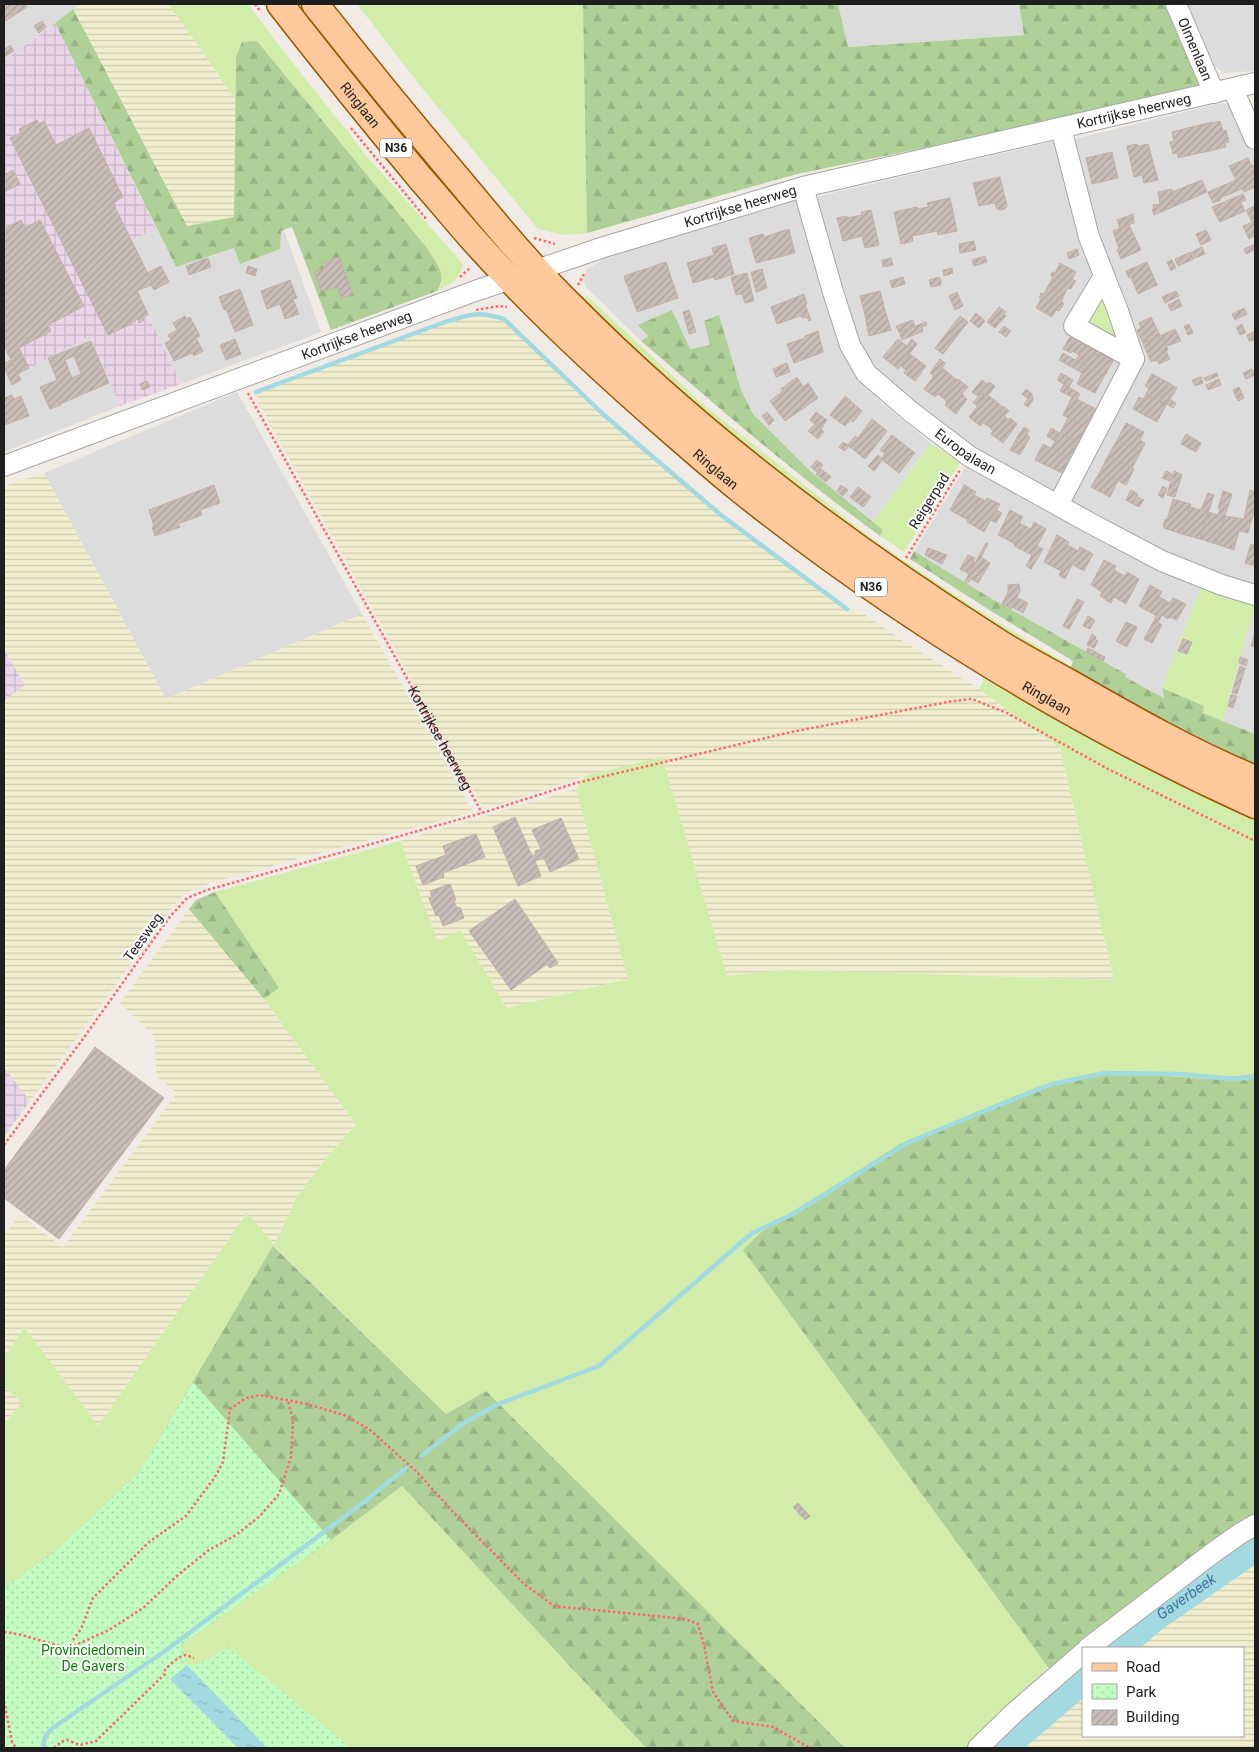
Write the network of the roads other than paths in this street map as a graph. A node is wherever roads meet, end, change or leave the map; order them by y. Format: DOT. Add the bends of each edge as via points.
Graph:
graph roads {
  1 [pos="280,4"];
  2 [pos="315,4"];
  3 [pos="1176,4"];
  4 [pos="1255,83"];
  5 [pos="1223,91"];
  6 [pos="1061,128"];
  7 [pos="1255,139"];
  8 [pos="803,187"];
  9 [pos="537,269"];
  10 [pos="1104,276"];
  11 [pos="510,279"];
  12 [pos="1134,359"];
  13 [pos="4,466"];
  14 [pos="1058,505"];
  15 [pos="1255,595"];
  16 [pos="1255,779"];
  17 [pos="1255,805"];
  18 [pos="1255,1525"];
  19 [pos="1089,1647"];
  20 [pos="1082,1654"];
  21 [pos="978,1748"];
  1 -- 11 [label="main road, Ringlaan / N36" via="471,238"];
  2 -- 9 [label="main road, Ringlaan / N36" via="395,106"];
  3 -- 5 [label="street, Olmenlaan"];
  4 -- 5 [label="street, Kortrijkse heerweg"];
  5 -- 6 [label="street, Kortrijkse heerweg"];
  5 -- 7 [label="street, Olmenlaan"];
  6 -- 8 [label="street, Kortrijkse heerweg"];
  6 -- 10 [label="street" via="1088,237"];
  8 -- 9 [label="street, Kortrijkse heerweg"];
  8 -- 14 [label="street, Europalaan" via="850,345 866,373 969,456"];
  9 -- 11 [label="street, Kortrijkse heerweg"];
  9 -- 16 [label="main road, Ringlaan / N36" via="634,368 701,428 838,534 995,640 1153,731"];
  10 -- 12 [label="street"];
  10 -- 12 [label="street" via="1074,326"];
  11 -- 13 [label="street, Kortrijkse heerweg"];
  11 -- 17 [label="main road, Ringlaan / N36" via="626,391 741,491 837,563 921,621 1024,685 1123,740"];
  12 -- 14 [label="street"];
  14 -- 15 [label="street, Europalaan" via="1162,561"];
  18 -- 19 [label="street" via="1214,1552"];
  20 -- 21 [label="street"];
}
